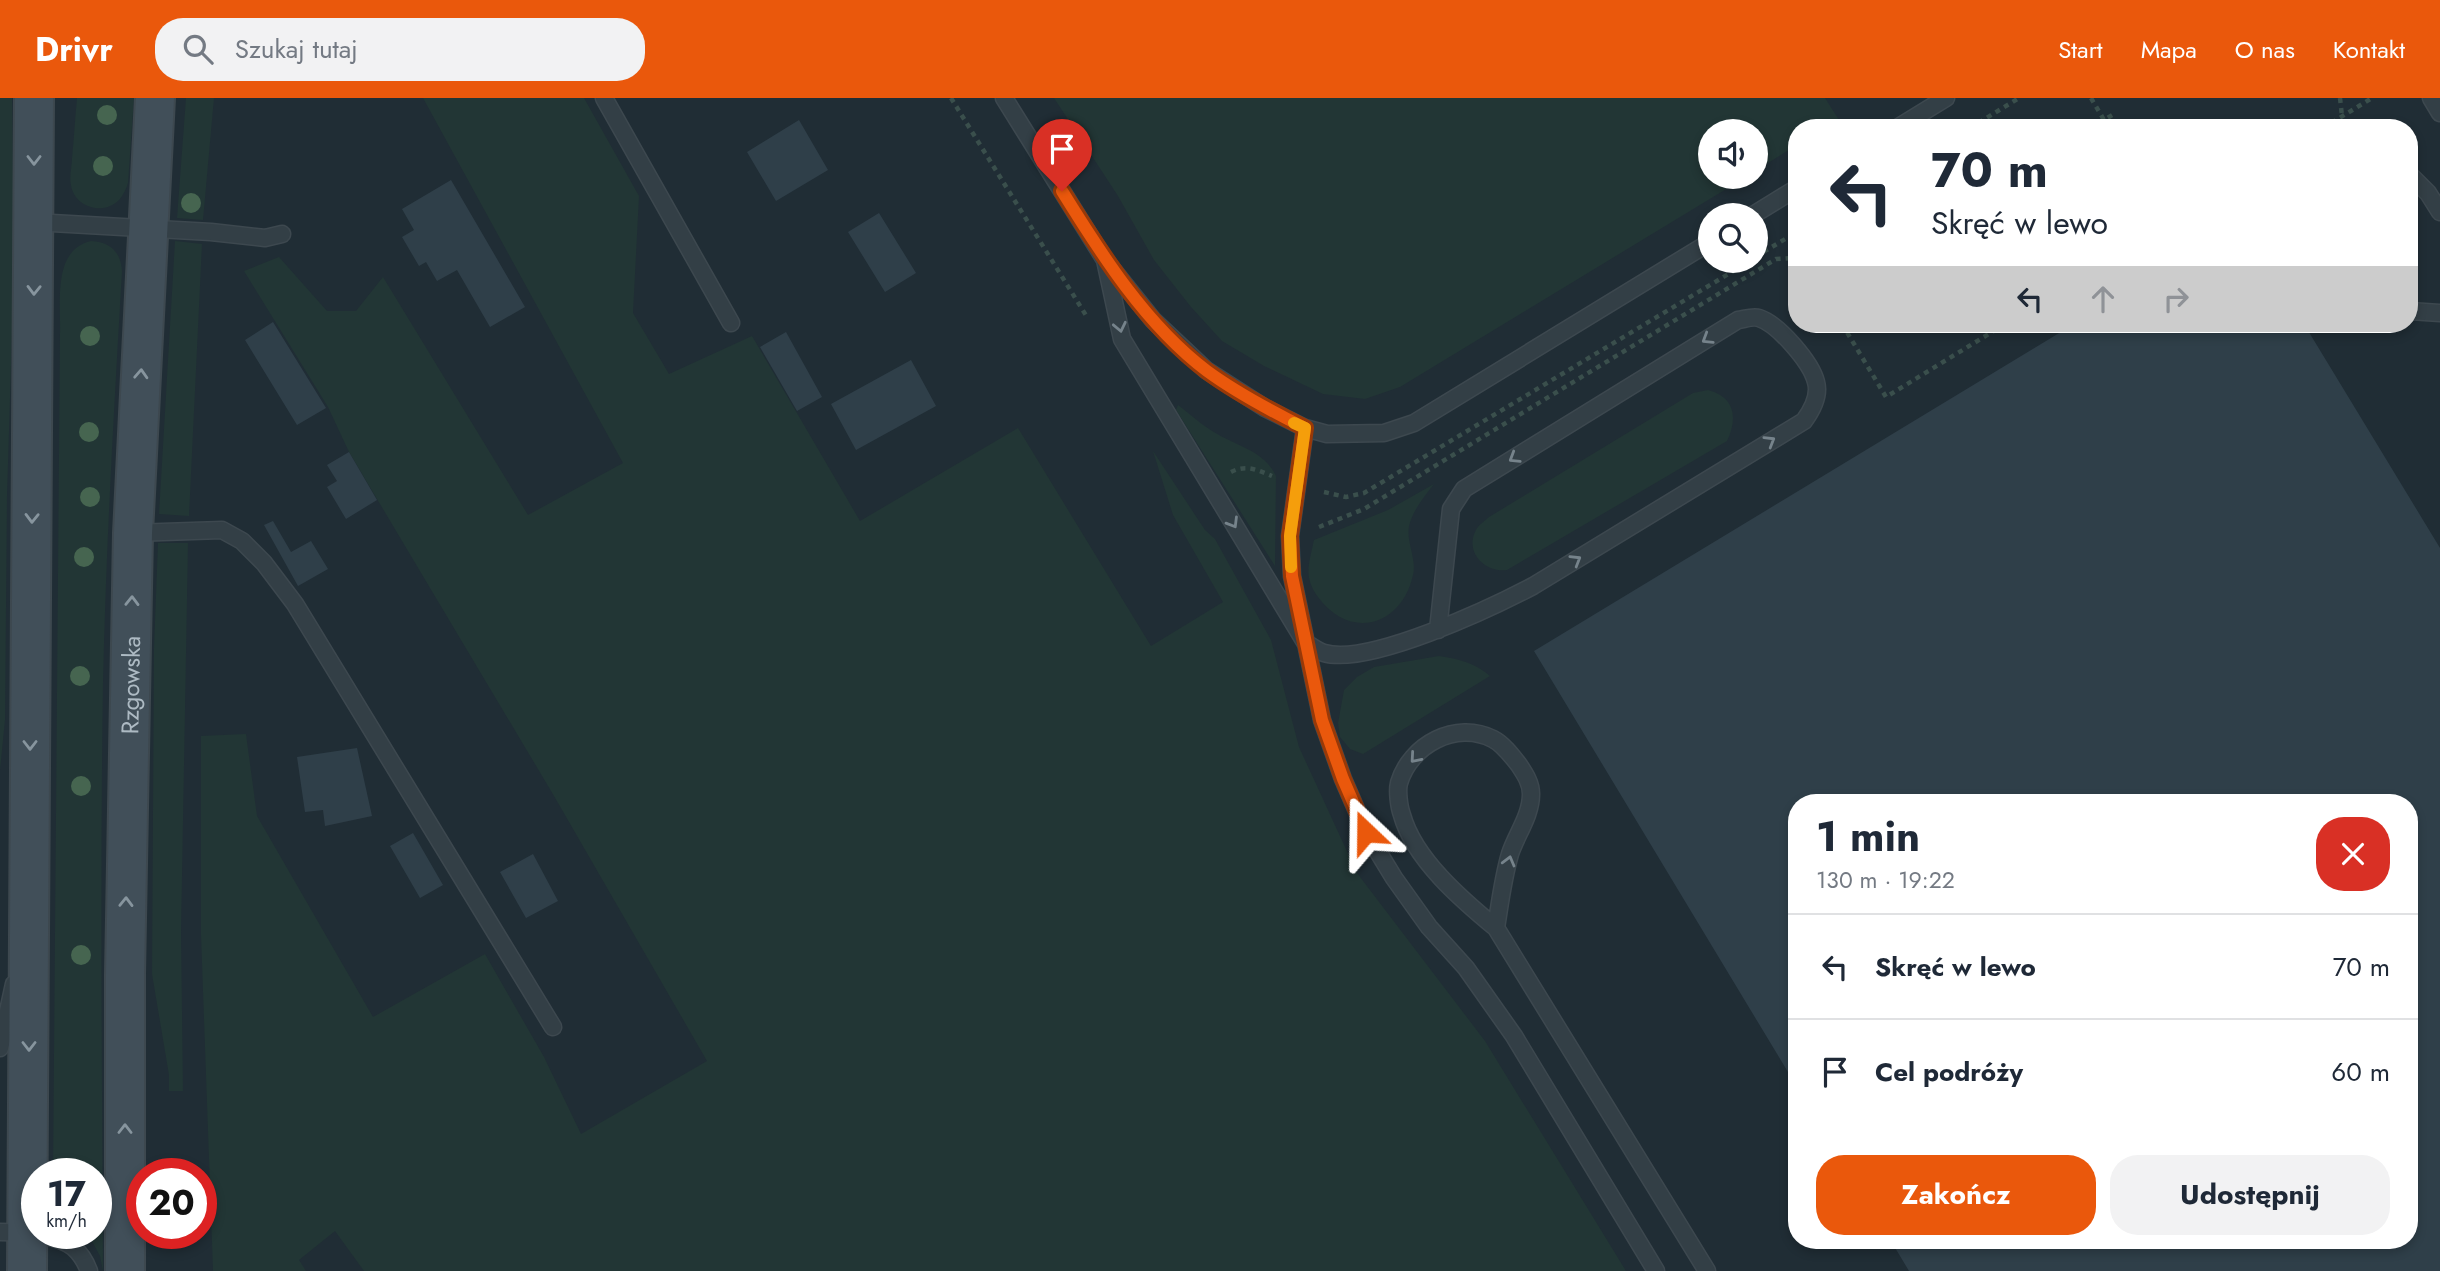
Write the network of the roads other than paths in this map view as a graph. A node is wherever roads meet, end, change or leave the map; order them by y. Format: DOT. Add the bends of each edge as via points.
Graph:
graph roads {
  1 [pos="34,98"];
  2 [pos="155,98"];
  3 [pos="604,98"];
  4 [pos="1004,98"];
  5 [pos="1946,98"];
  6 [pos="2431,98"];
  7 [pos="2440,113"];
  8 [pos="1912,119"];
  9 [pos="2418,183"];
  10 [pos="1788,194"];
  11 [pos="1768,206"];
  12 [pos="2440,212"];
  13 [pos="34,222"];
  14 [pos="149,228"];
  15 [pos="282,234"];
  16 [pos="1698,249"];
  17 [pos="1105,260"];
  18 [pos="2418,312"];
  19 [pos="2440,313"];
  20 [pos="731,323"];
  21 [pos="1305,428"];
  22 [pos="133,533"];
  23 [pos="1438,630"];
  24 [pos="1305,642"];
  25 [pos="30,906"];
  26 [pos="1496,928"];
  27 [pos="553,1027"];
  28 [pos="0,1048"];
  29 [pos="18,1246"];
  30 [pos="89,1271"];
  31 [pos="125,1271"];
  32 [pos="1656,1271"];
  33 [pos="1707,1271"];
  1 -- 13 [label="main road, one-way"];
  2 -- 14 [label="main road, Rzgowska"];
  3 -- 20 [label="lane"];
  4 -- 17 [label="lane"];
  5 -- 8 [label="lane"];
  6 -- 7 [label="lane"];
  9 -- 12 [label="lane"];
  10 -- 11 [label="lane"];
  13 -- 14 [label="lane"];
  13 -- 25 [label="main road, one-way"];
  14 -- 15 [label="lane" via="265,239"];
  22 -- 14 [label="main road, Rzgowska, one-way"];
  16 -- 21 [label="lane" via="1413,423 1384,433 1357,435"];
  17 -- 21 [label="lane" via="1153,320 1206,370"];
  17 -- 24 [label="lane, one-way" via="1122,339"];
  18 -- 19 [label="lane"];
  21 -- 24 [label="lane" via="1291,529 1292,576"];
  22 -- 27 [label="lane" via="222,530 242,541 264,563 295,604"];
  31 -- 22 [label="main road, Rzgowska, one-way"];
  23 -- 23 [label="lane, one-way" via="1517,594 1804,421 1814,408 1817,382 1798,352 1777,327 1757,317 1738,320 1464,489 1451,509"];
  23 -- 24 [label="lane" via="1350,654 1323,653"];
  24 -- 32 [label="lane" via="1322,720 1366,832 1429,927 1466,968 1514,1035"];
  25 -- 28 [label="lane"];
  25 -- 29 [label="main road, one-way"];
  26 -- 26 [label="lane, one-way" via="1510,854 1529,809 1527,777 1493,739 1465,732 1447,735 1431,741 1410,760 1398,785 1402,815 1422,856"];
  26 -- 33 [label="lane"];
  29 -- 30 [label="lane" via="53,1239 73,1247"];
}
